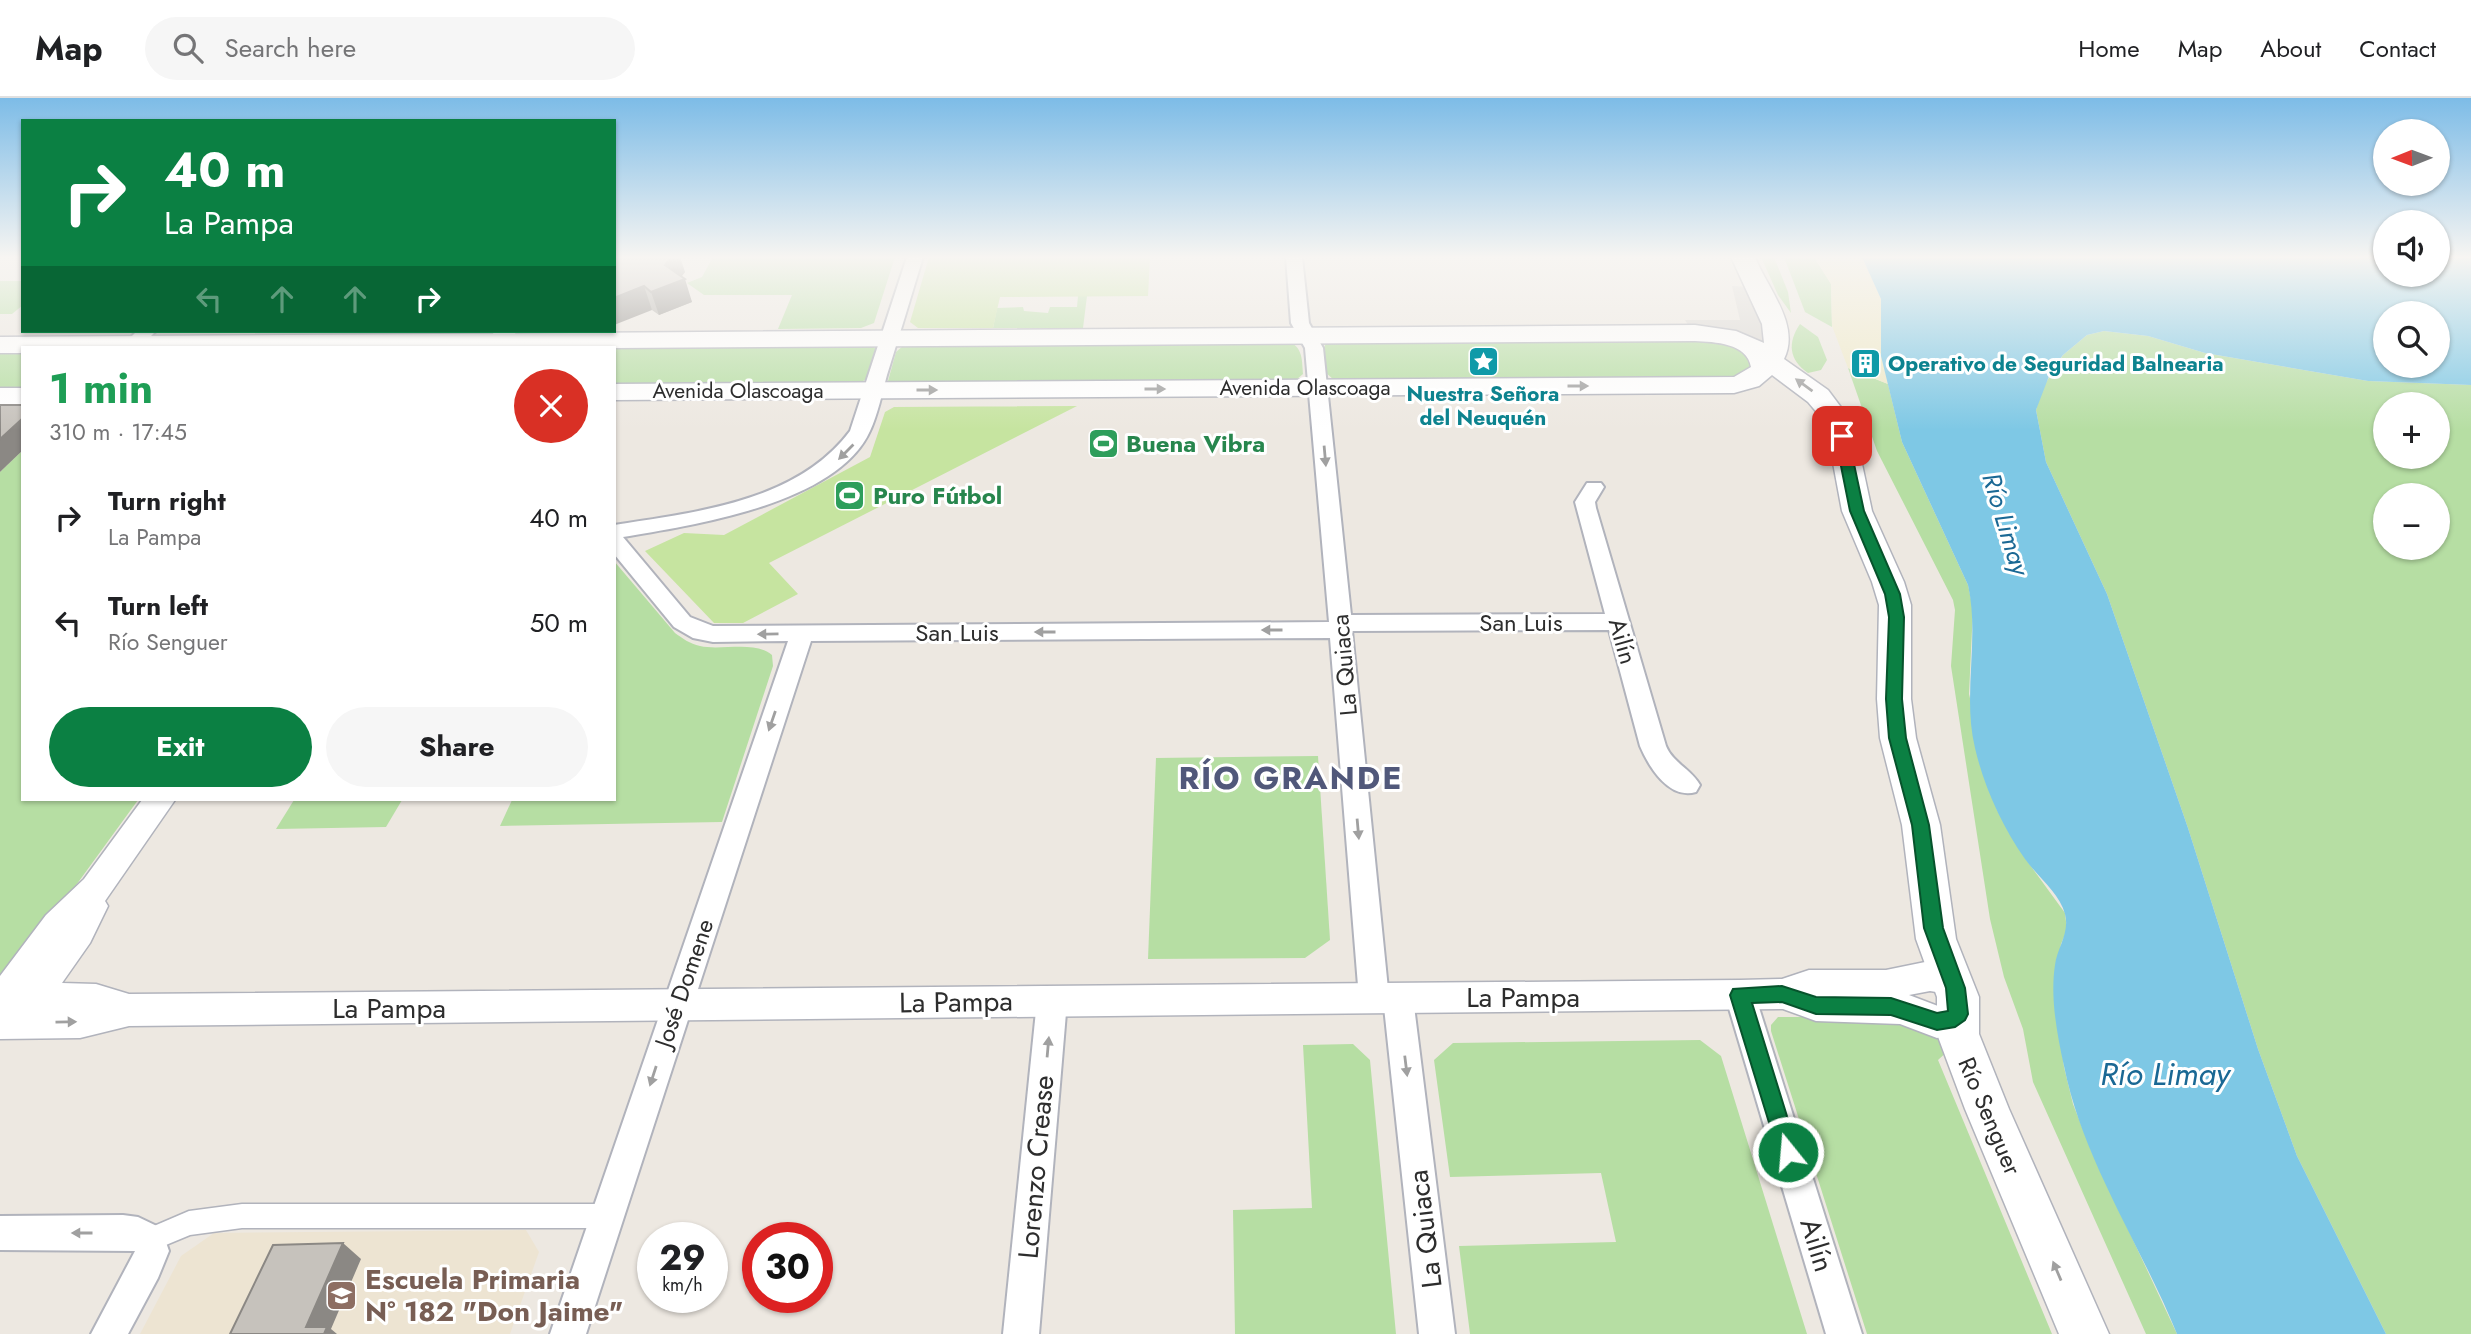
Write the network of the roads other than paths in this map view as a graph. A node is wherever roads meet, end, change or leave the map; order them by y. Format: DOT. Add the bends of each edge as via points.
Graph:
graph roads {
  1 [pos="897,315"];
  2 [pos="1299,315"];
  3 [pos="1771,315"];
  4 [pos="1306,336"];
  5 [pos="140,337"];
  6 [pos="890,339"];
  7 [pos="499,340"];
  8 [pos="0,345"];
  9 [pos="1764,361"];
  10 [pos="1319,387"];
  11 [pos="873,390"];
  12 [pos="616,392"];
  13 [pos="0,396"];
  14 [pos="21,396"];
  15 [pos="1594,487"];
  16 [pos="616,532"];
  17 [pos="616,542"];
  18 [pos="1618,622"];
  19 [pos="1340,626"];
  20 [pos="802,634"];
  21 [pos="1687,785"];
  22 [pos="158,801"];
  23 [pos="1740,995"];
  24 [pos="1386,998"];
  25 [pos="1052,1001"];
  26 [pos="1957,1001"];
  27 [pos="676,1006"];
  28 [pos="7,1008"];
  29 [pos="607,1216"];
  30 [pos="0,1233"];
  31 [pos="149,1240"];
  32 [pos="108,1334"];
  33 [pos="568,1334"];
  34 [pos="1021,1334"];
  35 [pos="1437,1334"];
  36 [pos="1844,1334"];
  37 [pos="2084,1334"];
  1 -- 6 [label="street"];
  2 -- 4 [label="street, La Quiaca"];
  3 -- 9 [label="main road" via="1777,328 1775,351"];
  4 -- 6 [label="main road"];
  4 -- 9 [label="main road" via="1695,333 1735,339"];
  4 -- 10 [label="street, La Quiaca" via="1314,348"];
  5 -- 7 [label="main road"];
  5 -- 8 [label="main road"];
  6 -- 7 [label="main road"];
  6 -- 11 [label="street"];
  10 -- 9 [label="main road, Avenida Olascoaga, one-way" via="1723,386 1754,379"];
  26 -- 9 [label="main road, Río Senguer, one-way" via="1936,939 1921,825 1898,738 1893,594 1861,523 1832,414 1818,396"];
  11 -- 10 [label="main road, Avenida Olascoaga, one-way"];
  10 -- 19 [label="street, La Quiaca, one-way"];
  11 -- 12 [label="main road, Avenida Olascoaga"];
  11 -- 16 [label="street, one-way" via="854,445 807,479 732,509"];
  13 -- 14 [label="main road"];
  15 -- 18 [label="street, Ailín" via="1586,508"];
  20 -- 17 [label="street, San Luis, one-way" via="713,634 691,628"];
  18 -- 19 [label="street, San Luis"];
  18 -- 21 [label="street, Ailín" via="1657,755 1667,771"];
  19 -- 20 [label="street, San Luis, one-way"];
  19 -- 24 [label="street, La Quiaca, one-way"];
  20 -- 27 [label="street, José Domene, one-way"];
  22 -- 28 [label="street" via="96,889 78,933"];
  23 -- 24 [label="street, La Pampa"];
  23 -- 26 [label="street, La Pampa" via="1782,994 1816,1005 1901,1008 1937,1022 1949,1021"];
  23 -- 36 [label="street, Ailín"];
  24 -- 25 [label="street, La Pampa"];
  24 -- 35 [label="street, La Quiaca, one-way"];
  25 -- 27 [label="street, La Pampa"];
  34 -- 25 [label="street, Lorenzo Crease, one-way"];
  37 -- 26 [label="main road, Río Senguer, one-way" via="1965,1058 1958,1034"];
  27 -- 28 [label="street, La Pampa" via="129,1010 79,1022"];
  27 -- 29 [label="street, José Domene, one-way"];
  29 -- 31 [label="street" via="242,1216 189,1223"];
  29 -- 33 [label="street, José Domene"];
  31 -- 30 [label="street, one-way" via="123,1232"];
  31 -- 32 [label="street" via="152,1251 146,1266"];
}
